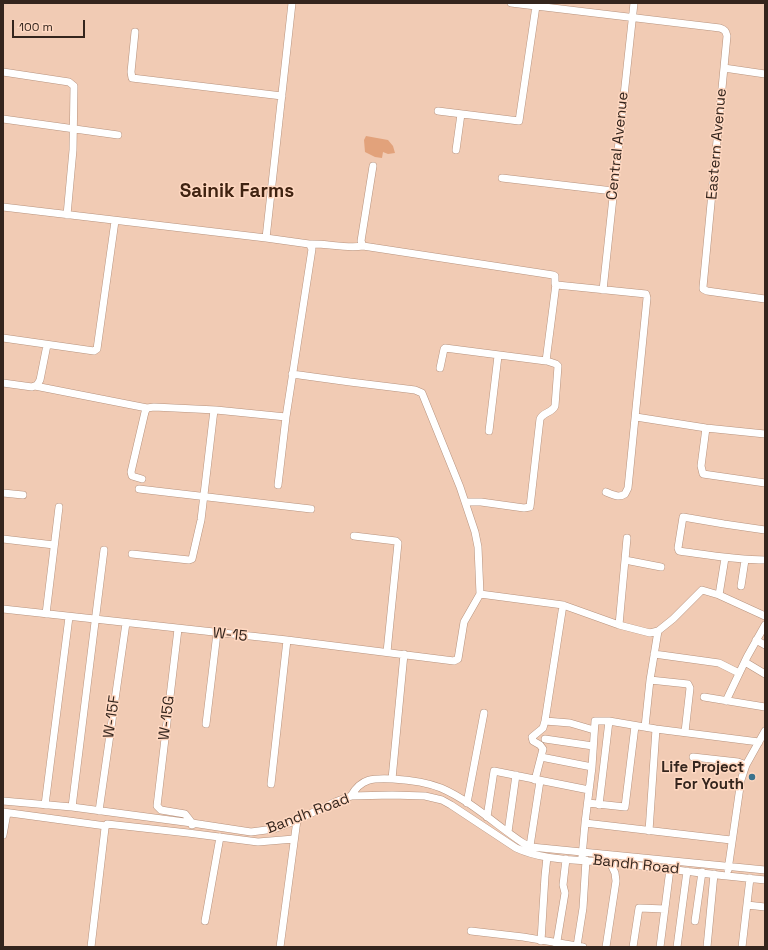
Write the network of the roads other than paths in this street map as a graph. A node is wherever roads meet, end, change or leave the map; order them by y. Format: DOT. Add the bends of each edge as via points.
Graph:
graph roads {
  1 [pos="292,3"];
  2 [pos="511,3"];
  3 [pos="634,3"];
  4 [pos="536,6"];
  5 [pos="632,16"];
  6 [pos="135,32"];
  7 [pos="724,68"];
  8 [pos="3,72"];
  9 [pos="765,74"];
  10 [pos="282,96"];
  11 [pos="438,111"];
  12 [pos="461,114"];
  13 [pos="3,119"];
  14 [pos="74,129"];
  15 [pos="118,135"];
  16 [pos="456,150"];
  17 [pos="373,166"];
  18 [pos="502,178"];
  19 [pos="613,191"];
  20 [pos="3,207"];
  21 [pos="67,215"];
  22 [pos="115,221"];
  23 [pos="266,238"];
  24 [pos="309,244"];
  25 [pos="363,246"];
  26 [pos="556,284"];
  27 [pos="603,290"];
  28 [pos="765,299"];
  29 [pos="3,338"];
  30 [pos="47,345"];
  31 [pos="498,356"];
  32 [pos="547,361"];
  33 [pos="440,368"];
  34 [pos="292,374"];
  35 [pos="3,383"];
  36 [pos="35,386"];
  37 [pos="147,408"];
  38 [pos="214,410"];
  39 [pos="286,417"];
  40 [pos="636,417"];
  41 [pos="706,428"];
  42 [pos="489,431"];
  43 [pos="765,434"];
  44 [pos="142,479"];
  45 [pos="765,483"];
  46 [pos="278,485"];
  47 [pos="139,489"];
  48 [pos="606,492"];
  49 [pos="3,493"];
  50 [pos="23,495"];
  51 [pos="204,497"];
  52 [pos="466,502"];
  53 [pos="59,507"];
  54 [pos="311,509"];
  55 [pos="765,530"];
  56 [pos="354,536"];
  57 [pos="627,538"];
  58 [pos="3,539"];
  59 [pos="54,545"];
  60 [pos="104,550"];
  61 [pos="132,554"];
  62 [pos="725,558"];
  63 [pos="625,560"];
  64 [pos="745,560"];
  65 [pos="765,560"];
  66 [pos="662,567"];
  67 [pos="741,586"];
  68 [pos="480,594"];
  69 [pos="719,595"];
  70 [pos="562,605"];
  71 [pos="3,609"];
  72 [pos="46,614"];
  73 [pos="765,616"];
  74 [pos="69,617"];
  75 [pos="96,620"];
  76 [pos="126,623"];
  77 [pos="619,625"];
  78 [pos="765,625"];
  79 [pos="178,629"];
  80 [pos="658,631"];
  81 [pos="217,633"];
  82 [pos="288,640"];
  83 [pos="756,640"];
  84 [pos="765,645"];
  85 [pos="387,652"];
  86 [pos="404,654"];
  87 [pos="654,654"];
  88 [pos="745,662"];
  89 [pos="739,673"];
  90 [pos="765,674"];
  91 [pos="650,680"];
  92 [pos="704,698"];
  93 [pos="726,701"];
  94 [pos="765,707"];
  95 [pos="484,713"];
  96 [pos="545,721"];
  97 [pos="610,722"];
  98 [pos="206,724"];
  99 [pos="635,726"];
  100 [pos="646,727"];
  101 [pos="656,729"];
  102 [pos="594,730"];
  103 [pos="765,731"];
  104 [pos="685,732"];
  105 [pos="545,739"];
  106 [pos="759,742"];
  107 [pos="593,746"];
  108 [pos="541,757"];
  109 [pos="693,757"];
  110 [pos="746,765"];
  111 [pos="592,767"];
  112 [pos="516,775"];
  113 [pos="392,779"];
  114 [pos="538,780"];
  115 [pos="271,784"];
  116 [pos="589,790"];
  117 [pos="351,796"];
  118 [pos="3,802"];
  119 [pos="467,803"];
  120 [pos="588,803"];
  121 [pos="599,804"];
  122 [pos="46,805"];
  123 [pos="72,807"];
  124 [pos="99,811"];
  125 [pos="5,812"];
  126 [pos="487,817"];
  127 [pos="297,820"];
  128 [pos="192,822"];
  129 [pos="585,823"];
  130 [pos="106,826"];
  131 [pos="649,831"];
  132 [pos="508,832"];
  133 [pos="191,833"];
  134 [pos="3,835"];
  135 [pos="220,837"];
  136 [pos="294,839"];
  137 [pos="731,840"];
  138 [pos="530,846"];
  139 [pos="547,857"];
  140 [pos="583,858"];
  141 [pos="566,859"];
  142 [pos="610,862"];
  143 [pos="728,866"];
  144 [pos="670,869"];
  145 [pos="687,870"];
  146 [pos="765,870"];
  147 [pos="702,872"];
  148 [pos="714,874"];
  149 [pos="727,875"];
  150 [pos="750,878"];
  151 [pos="765,880"];
  152 [pos="747,905"];
  153 [pos="765,907"];
  154 [pos="665,910"];
  155 [pos="206,921"];
  156 [pos="695,921"];
  157 [pos="471,931"];
  158 [pos="541,940"];
  159 [pos="556,945"];
  160 [pos="91,947"];
  161 [pos="280,947"];
  162 [pos="578,947"];
  163 [pos="606,947"];
  164 [pos="633,947"];
  165 [pos="660,947"];
  166 [pos="677,947"];
  167 [pos="707,947"];
  168 [pos="742,947"];
  1 -- 10 [label="street"];
  2 -- 4 [label="street"];
  3 -- 5 [label="street, Central Avenue"];
  4 -- 5 [label="street"];
  4 -- 12 [label="street" via="519,121"];
  5 -- 7 [label="street, Eastern Avenue" via="724,29 727,36"];
  5 -- 19 [label="street, Central Avenue"];
  6 -- 10 [label="street" via="132,78"];
  7 -- 9 [label="street"];
  7 -- 28 [label="street, Eastern Avenue" via="703,289"];
  8 -- 14 [label="street" via="72,83"];
  10 -- 23 [label="street"];
  11 -- 12 [label="street"];
  12 -- 16 [label="street"];
  13 -- 14 [label="street"];
  14 -- 15 [label="street"];
  14 -- 21 [label="street"];
  17 -- 25 [label="street" via="361,241"];
  18 -- 19 [label="street"];
  19 -- 27 [label="street, Central Avenue"];
  20 -- 21 [label="street"];
  21 -- 22 [label="street"];
  22 -- 23 [label="street"];
  22 -- 30 [label="street" via="97,349"];
  23 -- 24 [label="street"];
  24 -- 25 [label="street" via="352,248"];
  24 -- 34 [label="street" via="312,249"];
  25 -- 26 [label="street" via="553,275 556,276"];
  26 -- 27 [label="street"];
  26 -- 32 [label="street"];
  27 -- 40 [label="street" via="647,296"];
  29 -- 30 [label="street"];
  30 -- 36 [label="street" via="39,384"];
  31 -- 32 [label="street"];
  31 -- 33 [label="street" via="445,348"];
  31 -- 42 [label="street"];
  32 -- 52 [label="street" via="558,366 555,406 540,419 530,507"];
  34 -- 39 [label="street"];
  34 -- 52 [label="street" via="422,393"];
  35 -- 36 [label="street"];
  36 -- 37 [label="street"];
  37 -- 38 [label="street"];
  37 -- 44 [label="street" via="131,472 132,476"];
  38 -- 39 [label="street"];
  38 -- 51 [label="street"];
  39 -- 46 [label="street"];
  40 -- 41 [label="street"];
  40 -- 48 [label="street" via="627,492 619,496"];
  41 -- 43 [label="street"];
  41 -- 45 [label="street" via="701,466 703,474"];
  47 -- 51 [label="street"];
  49 -- 50 [label="street"];
  51 -- 54 [label="street"];
  51 -- 61 [label="street" via="192,559"];
  52 -- 68 [label="street" via="477,539"];
  53 -- 59 [label="street"];
  55 -- 62 [label="street" via="682,517 678,550"];
  56 -- 85 [label="street" via="398,543"];
  57 -- 63 [label="street"];
  58 -- 59 [label="street"];
  59 -- 72 [label="street"];
  60 -- 75 [label="street"];
  62 -- 64 [label="street"];
  62 -- 69 [label="street"];
  63 -- 66 [label="street"];
  63 -- 77 [label="street"];
  64 -- 65 [label="street"];
  64 -- 67 [label="street"];
  68 -- 70 [label="street"];
  68 -- 86 [label="street, W-15" via="464,622 457,660"];
  69 -- 73 [label="street"];
  69 -- 80 [label="street" via="701,591"];
  70 -- 77 [label="street"];
  70 -- 96 [label="street"];
  71 -- 72 [label="street, W-15"];
  72 -- 74 [label="street, W-15"];
  74 -- 75 [label="street, W-15"];
  74 -- 122 [label="street"];
  75 -- 76 [label="street, W-15"];
  75 -- 123 [label="street"];
  76 -- 79 [label="street, W-15"];
  76 -- 124 [label="street, W-15F"];
  77 -- 80 [label="street" via="650,633"];
  78 -- 83 [label="street"];
  79 -- 81 [label="street, W-15"];
  79 -- 128 [label="street, W-15G" via="156,806 161,810 185,814"];
  80 -- 87 [label="street"];
  81 -- 82 [label="street, W-15"];
  81 -- 98 [label="street"];
  82 -- 85 [label="street, W-15"];
  82 -- 115 [label="street"];
  83 -- 84 [label="street"];
  83 -- 88 [label="street"];
  85 -- 86 [label="street, W-15"];
  86 -- 113 [label="street"];
  87 -- 89 [label="street" via="719,664"];
  87 -- 91 [label="street"];
  88 -- 89 [label="street"];
  88 -- 90 [label="street"];
  89 -- 93 [label="street"];
  91 -- 100 [label="street"];
  91 -- 104 [label="street" via="688,684 690,688"];
  92 -- 93 [label="street"];
  93 -- 94 [label="street"];
  95 -- 119 [label="street"];
  96 -- 102 [label="street" via="573,724"];
  96 -- 108 [label="street" via="543,728 532,737 542,748"];
  97 -- 99 [label="street"];
  97 -- 102 [label="street" via="595,721"];
  97 -- 121 [label="street"];
  99 -- 100 [label="street"];
  99 -- 121 [label="street" via="625,806 624,808"];
  100 -- 101 [label="street"];
  101 -- 104 [label="street"];
  101 -- 131 [label="street"];
  102 -- 107 [label="street"];
  103 -- 106 [label="street"];
  104 -- 106 [label="street"];
  105 -- 107 [label="street"];
  106 -- 110 [label="street"];
  107 -- 111 [label="street"];
  108 -- 111 [label="street"];
  108 -- 114 [label="street"];
  109 -- 110 [label="street"];
  110 -- 137 [label="street" via="739,786"];
  111 -- 116 [label="street"];
  112 -- 114 [label="street"];
  112 -- 126 [label="street" via="494,771"];
  112 -- 132 [label="street"];
  113 -- 117 [label="street" via="364,781"];
  113 -- 119 [label="street" via="430,784"];
  114 -- 116 [label="street"];
  114 -- 138 [label="street"];
  116 -- 120 [label="street"];
  117 -- 127 [label="street, Bandh Road"];
  117 -- 139 [label="street, Bandh Road" via="433,797 451,805 516,848"];
  118 -- 122 [label="street, Bandh Road"];
  119 -- 126 [label="street"];
  120 -- 121 [label="street"];
  120 -- 129 [label="street"];
  122 -- 123 [label="street, Bandh Road"];
  123 -- 124 [label="street, Bandh Road"];
  124 -- 128 [label="street, Bandh Road"];
  125 -- 130 [label="street"];
  125 -- 134 [label="street"];
  126 -- 132 [label="street"];
  127 -- 128 [label="street, Bandh Road" via="274,829 251,832"];
  127 -- 136 [label="street"];
  128 -- 133 [label="street"];
  129 -- 131 [label="street"];
  129 -- 140 [label="street"];
  130 -- 133 [label="street" via="110,823"];
  130 -- 160 [label="street"];
  131 -- 137 [label="street"];
  132 -- 138 [label="street"];
  133 -- 135 [label="street"];
  135 -- 136 [label="street" via="258,842"];
  135 -- 155 [label="street"];
  136 -- 161 [label="street"];
  137 -- 143 [label="street"];
  138 -- 140 [label="street"];
  139 -- 141 [label="street, Bandh Road"];
  139 -- 158 [label="street"];
  140 -- 141 [label="street, Bandh Road"];
  140 -- 142 [label="street, Bandh Road"];
  140 -- 143 [label="street"];
  140 -- 162 [label="street" via="583,908"];
  141 -- 159 [label="street" via="563,885 565,893"];
  142 -- 144 [label="street, Bandh Road"];
  142 -- 163 [label="street" via="616,881"];
  143 -- 146 [label="street"];
  143 -- 149 [label="street"];
  144 -- 145 [label="street, Bandh Road"];
  144 -- 154 [label="street"];
  145 -- 147 [label="street, Bandh Road"];
  145 -- 166 [label="street"];
  147 -- 148 [label="street, Bandh Road"];
  147 -- 156 [label="street"];
  148 -- 149 [label="street, Bandh Road"];
  148 -- 167 [label="street"];
  149 -- 150 [label="street, Bandh Road"];
  150 -- 151 [label="street, Bandh Road"];
  150 -- 152 [label="street"];
  152 -- 153 [label="street"];
  152 -- 168 [label="street"];
  154 -- 164 [label="street" via="639,908"];
  154 -- 165 [label="street"];
  157 -- 158 [label="street"];
  158 -- 159 [label="street"];
  159 -- 162 [label="street"];
}
